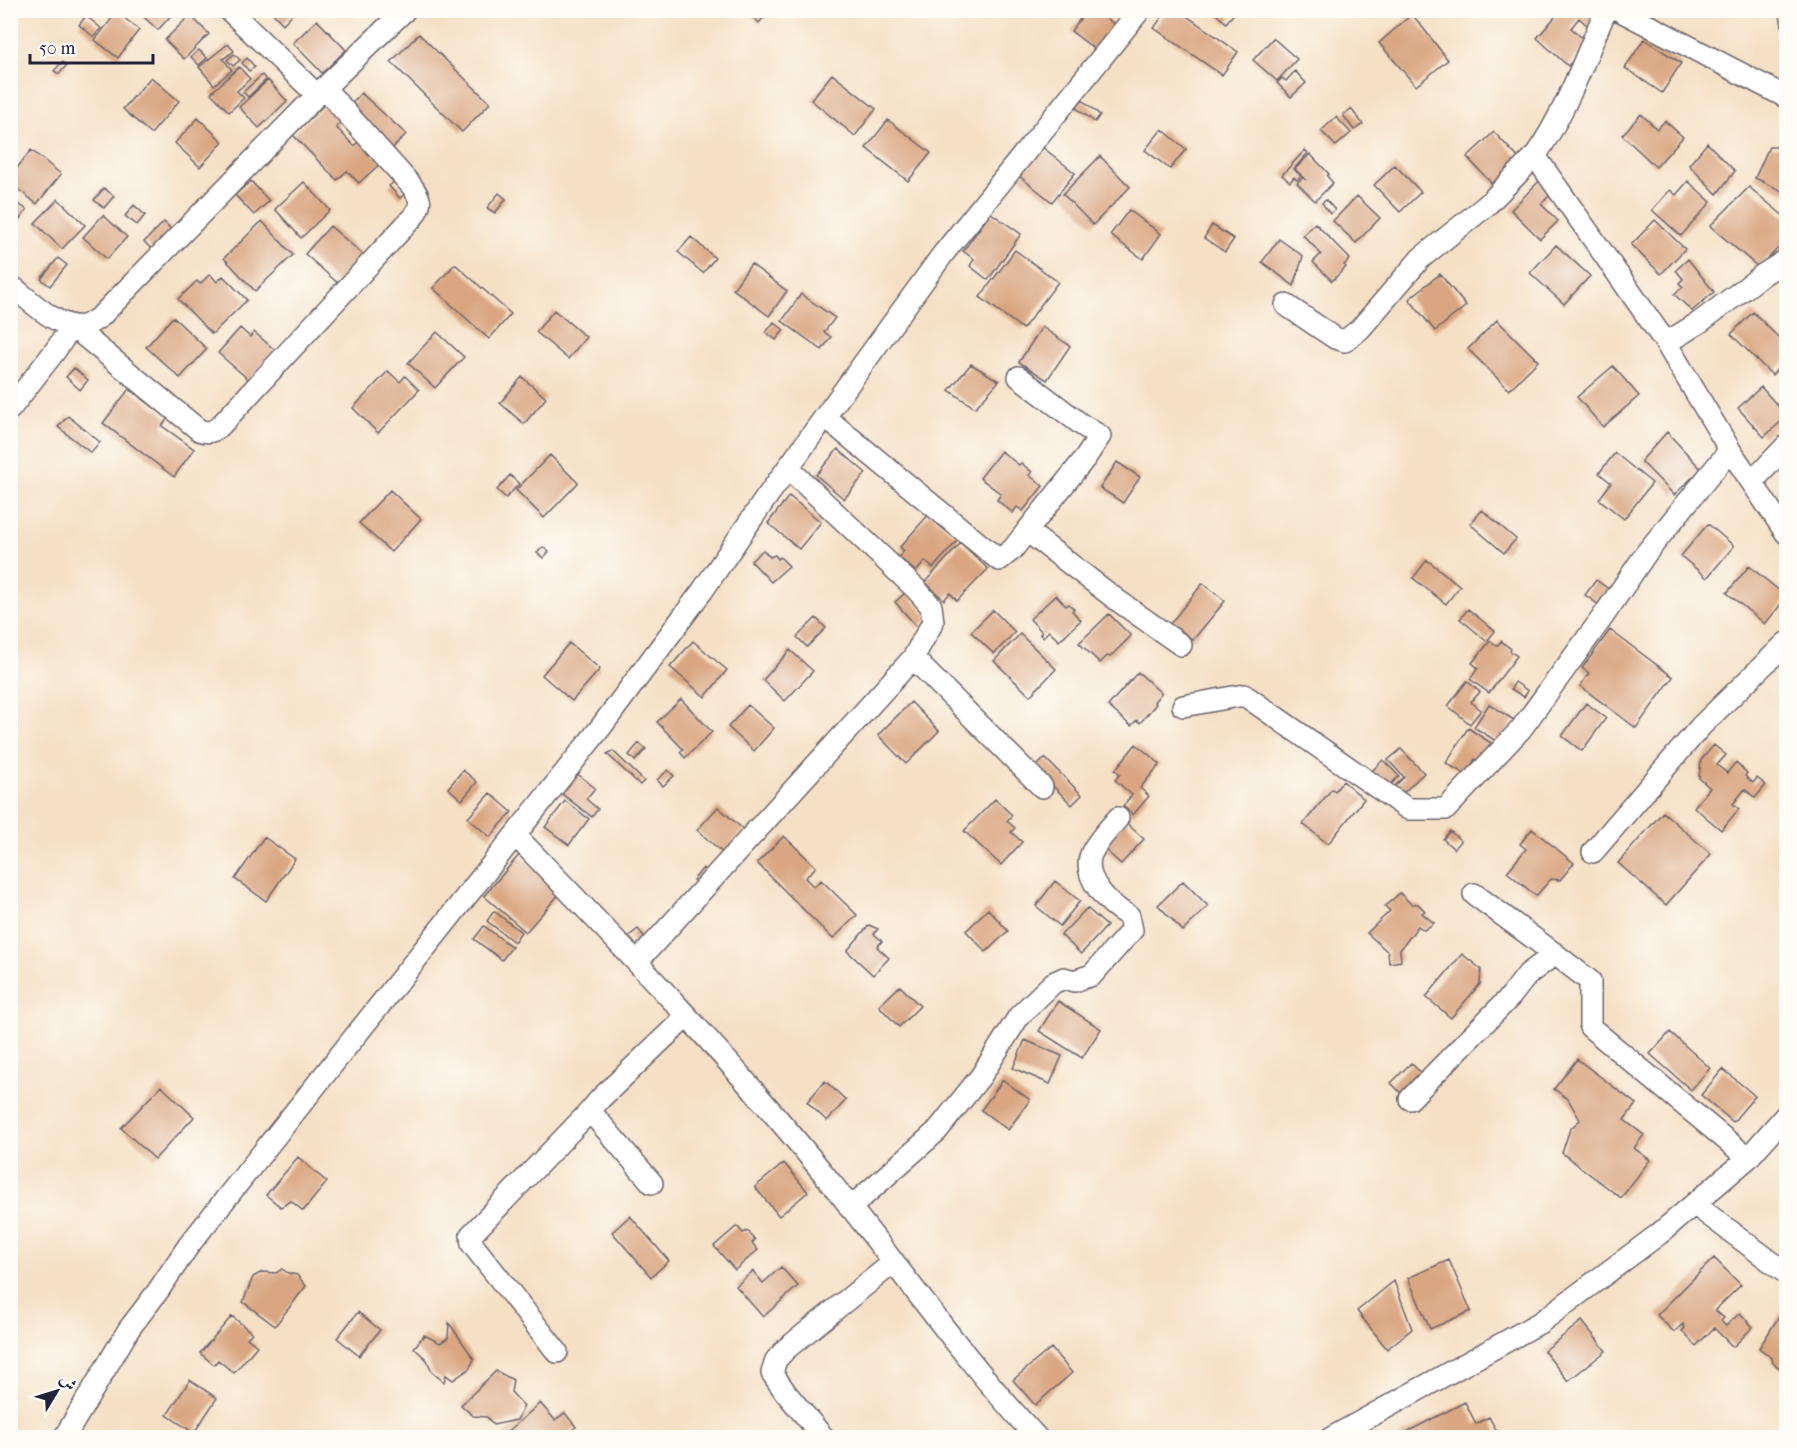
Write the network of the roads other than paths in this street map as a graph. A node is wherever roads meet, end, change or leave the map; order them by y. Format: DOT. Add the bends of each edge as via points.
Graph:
graph roads {
  1 [pos="229,10"];
  2 [pos="405,10"];
  3 [pos="1140,10"];
  4 [pos="1606,10"];
  5 [pos="1619,10"];
  6 [pos="321,92"];
  7 [pos="1786,97"];
  8 [pos="1535,156"];
  9 [pos="1786,260"];
  10 [pos="10,285"];
  11 [pos="1286,305"];
  12 [pos="72,326"];
  13 [pos="1666,343"];
  14 [pos="1018,376"];
  15 [pos="10,409"];
  16 [pos="825,417"];
  17 [pos="1786,446"];
  18 [pos="1730,450"];
  19 [pos="788,468"];
  20 [pos="1752,482"];
  21 [pos="1027,531"];
  22 [pos="1786,533"];
  23 [pos="1786,643"];
  24 [pos="1181,645"];
  25 [pos="913,657"];
  26 [pos="1183,705"];
  27 [pos="1042,787"];
  28 [pos="1118,818"];
  29 [pos="515,835"];
  30 [pos="1593,852"];
  31 [pos="1474,894"];
  32 [pos="1555,954"];
  33 [pos="637,962"];
  34 [pos="687,1016"];
  35 [pos="1410,1099"];
  36 [pos="590,1112"];
  37 [pos="1786,1115"];
  38 [pos="1748,1158"];
  39 [pos="652,1183"];
  40 [pos="1694,1204"];
  41 [pos="850,1208"];
  42 [pos="894,1262"];
  43 [pos="1786,1273"];
  44 [pos="557,1352"];
  45 [pos="1029,1435"];
  46 [pos="64,1437"];
  47 [pos="824,1437"];
  48 [pos="1331,1437"];
  1 -- 6 [label="street"];
  2 -- 6 [label="street"];
  3 -- 16 [label="street" via="943,254"];
  4 -- 8 [label="street" via="1564,106"];
  5 -- 7 [label="street"];
  6 -- 12 [label="street" via="100,317 86,326"];
  6 -- 12 [label="street" via="411,185 420,197 420,207 221,425 214,431 199,430"];
  8 -- 11 [label="street" via="1487,205 1421,258 1345,341"];
  8 -- 13 [label="street"];
  9 -- 13 [label="street"];
  10 -- 12 [label="street"];
  12 -- 15 [label="street"];
  13 -- 18 [label="street"];
  14 -- 21 [label="street" via="1100,436"];
  16 -- 19 [label="street"];
  16 -- 21 [label="street" via="999,560"];
  17 -- 20 [label="street"];
  18 -- 20 [label="street"];
  18 -- 26 [label="street" via="1647,552 1521,729 1446,808 1408,809 1244,695"];
  19 -- 25 [label="street" via="931,606 933,622"];
  19 -- 29 [label="street" via="601,727"];
  20 -- 22 [label="street"];
  21 -- 24 [label="street"];
  23 -- 30 [label="street" via="1701,726"];
  25 -- 27 [label="street"];
  25 -- 33 [label="street"];
  28 -- 41 [label="street" via="1092,853 1090,869 1097,888 1111,905 1129,916 1132,930 1092,975 1053,983 1019,1016 981,1076 937,1131"];
  29 -- 33 [label="street"];
  29 -- 46 [label="street" via="189,1245 129,1329"];
  31 -- 32 [label="street"];
  32 -- 35 [label="street" via="1528,974"];
  32 -- 38 [label="street" via="1590,981 1590,1027"];
  33 -- 34 [label="street"];
  34 -- 36 [label="street"];
  34 -- 41 [label="street"];
  36 -- 39 [label="street"];
  36 -- 44 [label="street" via="471,1235 472,1244"];
  37 -- 38 [label="street"];
  38 -- 40 [label="street"];
  40 -- 43 [label="street"];
  40 -- 48 [label="street" via="1541,1322"];
  41 -- 42 [label="street"];
  42 -- 45 [label="street"];
  42 -- 47 [label="street" via="776,1360 772,1373"];
}
